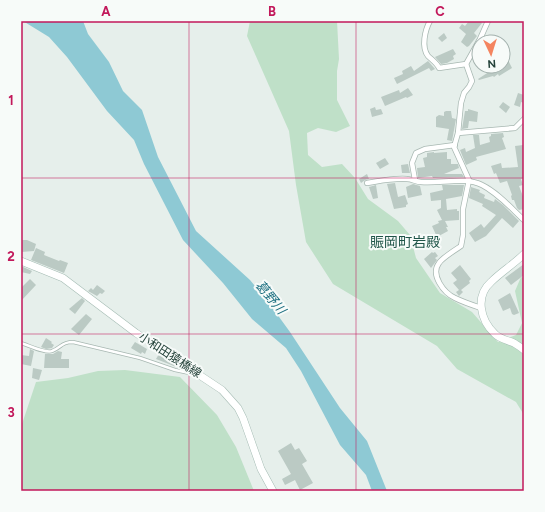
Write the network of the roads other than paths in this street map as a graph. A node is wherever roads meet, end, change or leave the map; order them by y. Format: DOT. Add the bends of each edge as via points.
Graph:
graph roads {
  1 [pos="430,21"];
  2 [pos="488,21"];
  3 [pos="466,64"];
  4 [pos="524,119"];
  5 [pos="458,133"];
  6 [pos="455,145"];
  7 [pos="414,180"];
  8 [pos="469,180"];
  9 [pos="367,183"];
  10 [pos="524,220"];
  11 [pos="524,254"];
  12 [pos="21,261"];
  13 [pos="481,308"];
  14 [pos="21,343"];
  15 [pos="524,350"];
  16 [pos="200,374"];
  17 [pos="273,491"];
  1 -- 3 [label="street" via="425,43 428,55 439,68"];
  2 -- 3 [label="street"];
  3 -- 5 [label="street" via="472,81 462,98"];
  4 -- 5 [label="street" via="515,128"];
  5 -- 6 [label="street"];
  6 -- 7 [label="street" via="425,149 416,153 412,163"];
  6 -- 8 [label="street"];
  7 -- 8 [label="street"];
  7 -- 9 [label="street" via="390,179"];
  8 -- 10 [label="street" via="482,184"];
  8 -- 13 [label="street" via="462,209 461,246 439,263 436,270 438,281 453,298"];
  11 -- 13 [label="main road" via="490,283 483,295"];
  12 -- 16 [label="main road, 小和田猿橋線" via="63,278 136,333"];
  13 -- 15 [label="main road" via="487,325 495,334"];
  14 -- 16 [label="lane" via="51,352 65,342 73,342"];
  16 -- 17 [label="main road, 小和田猿橋線" via="222,390 238,408 261,469"];
}
